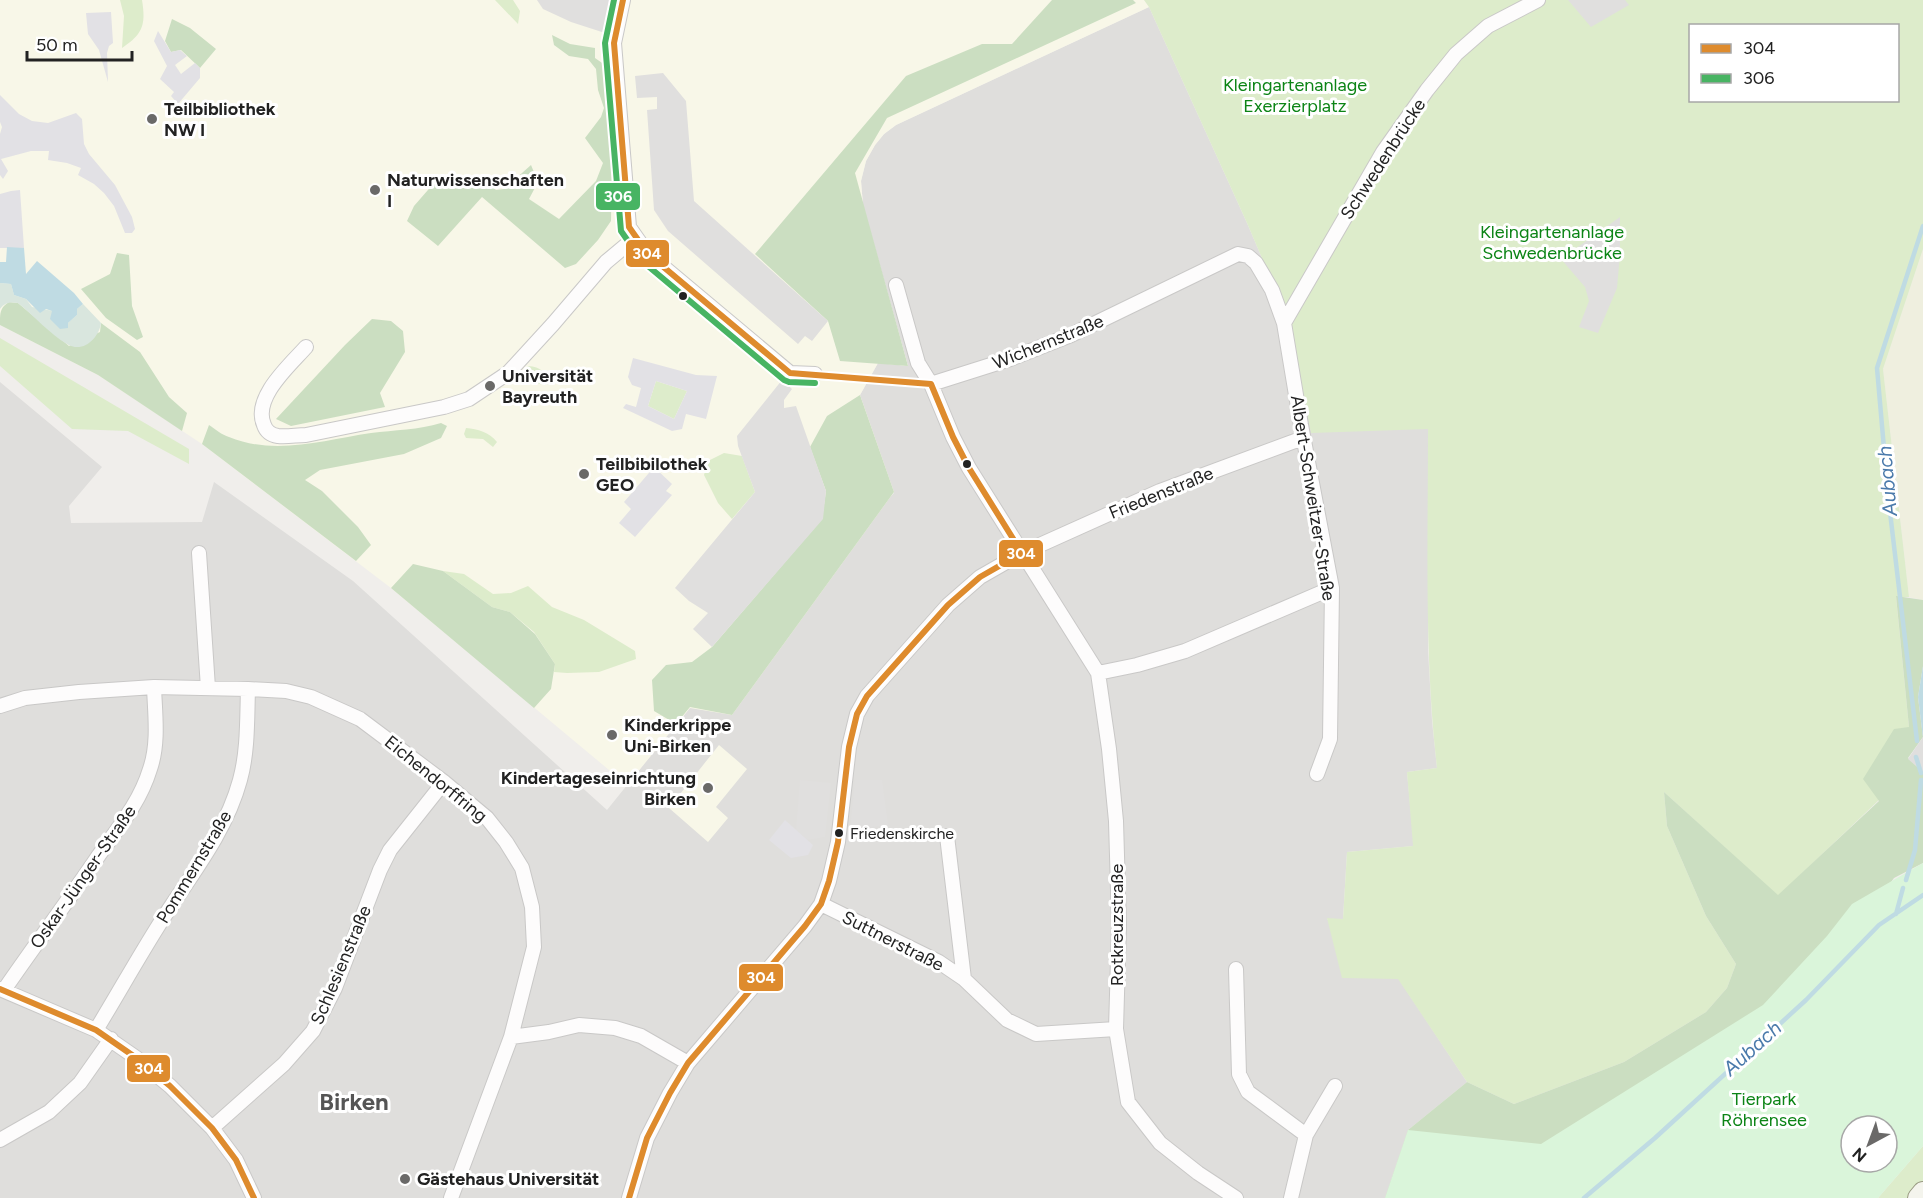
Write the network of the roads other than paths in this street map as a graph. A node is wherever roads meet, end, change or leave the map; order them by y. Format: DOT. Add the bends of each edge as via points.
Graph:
graph roads {
  1 [pos="623,0"];
  2 [pos="1538,0"];
  3 [pos="636,237"];
  4 [pos="1256,262"];
  5 [pos="896,285"];
  6 [pos="1284,323"];
  7 [pos="306,347"];
  8 [pos="815,374"];
  9 [pos="931,384"];
  10 [pos="1303,438"];
  11 [pos="200,553"];
  12 [pos="1022,553"];
  13 [pos="1332,588"];
  14 [pos="1098,673"];
  15 [pos="154,687"];
  16 [pos="208,688"];
  17 [pos="248,688"];
  18 [pos="0,706"];
  19 [pos="1317,774"];
  20 [pos="444,782"];
  21 [pos="947,836"];
  22 [pos="821,904"];
  23 [pos="1236,969"];
  24 [pos="964,979"];
  25 [pos="2,990"];
  26 [pos="1116,1029"];
  27 [pos="96,1030"];
  28 [pos="511,1038"];
  29 [pos="111,1039"];
  30 [pos="688,1063"];
  31 [pos="1335,1086"];
  32 [pos="212,1128"];
  33 [pos="1306,1135"];
  34 [pos="0,1140"];
  35 [pos="1923,1192"];
  36 [pos="254,1198"];
  37 [pos="451,1198"];
  38 [pos="629,1198"];
  39 [pos="1236,1198"];
  40 [pos="1291,1198"];
  41 [pos="1918,1198"];
  1 -- 3 [label="street" via="614,43 629,227"];
  2 -- 6 [label="street, Schwedenbrücke" via="1488,26 1456,54 1427,90 1383,152"];
  3 -- 7 [label="street" via="606,262 508,372 469,399 306,435 271,434 262,420 264,398"];
  3 -- 8 [label="street" via="648,254 790,373"];
  4 -- 6 [label="street, Albert-Schweitzer-Straße"];
  4 -- 9 [label="street, Wichernstraße" via="1238,254 1071,335"];
  5 -- 9 [label="street" via="918,363"];
  6 -- 10 [label="street, Albert-Schweitzer-Straße"];
  9 -- 12 [label="street" via="969,468"];
  10 -- 12 [label="street, Friedenstraße" via="1160,491"];
  10 -- 13 [label="street, Albert-Schweitzer-Straße"];
  11 -- 16 [label="street"];
  12 -- 14 [label="street, Rotkreuzstraße"];
  12 -- 22 [label="street, Friedenstraße" via="980,577 948,604 867,696 856,714 838,842"];
  13 -- 14 [label="street" via="1185,651"];
  13 -- 19 [label="street, Albert-Schweitzer-Straße" via="1330,739"];
  14 -- 26 [label="street, Rotkreuzstraße" via="1116,821"];
  15 -- 16 [label="street, Eichendorffring"];
  15 -- 18 [label="street, Eichendorffring" via="25,698"];
  15 -- 25 [label="street, Oskar-Jünger-Straße" via="155,741 151,768 138,800"];
  16 -- 17 [label="street, Eichendorffring"];
  17 -- 20 [label="street, Eichendorffring" via="311,697 360,719"];
  17 -- 27 [label="street, Pommernstraße" via="246,742 233,802"];
  20 -- 28 [label="street, Eichendorffring" via="487,818 522,868 532,908 534,946"];
  20 -- 32 [label="street, Schlesienstraße" via="390,850 335,988 313,1031 284,1064"];
  21 -- 24 [label="street, Suttnerstraße"];
  22 -- 24 [label="street, Suttnerstraße" via="939,962"];
  22 -- 30 [label="street, Friedenstraße"];
  23 -- 33 [label="street" via="1239,1074 1248,1092"];
  24 -- 26 [label="street, Suttnerstraße" via="1007,1020 1035,1034"];
  25 -- 27 [label="street"];
  26 -- 39 [label="street, Rotkreuzstraße" via="1128,1102 1160,1143"];
  27 -- 29 [label="street"];
  28 -- 30 [label="street" via="579,1025 615,1028 641,1036"];
  28 -- 37 [label="street, Eichendorffring"];
  29 -- 32 [label="street" via="170,1086"];
  29 -- 34 [label="street" via="80,1083 50,1112"];
  30 -- 38 [label="street, Friedenstraße" via="647,1138"];
  31 -- 33 [label="street"];
  32 -- 36 [label="street" via="236,1160"];
  33 -- 40 [label="street"];
  35 -- 41 [label="main road"];
}
